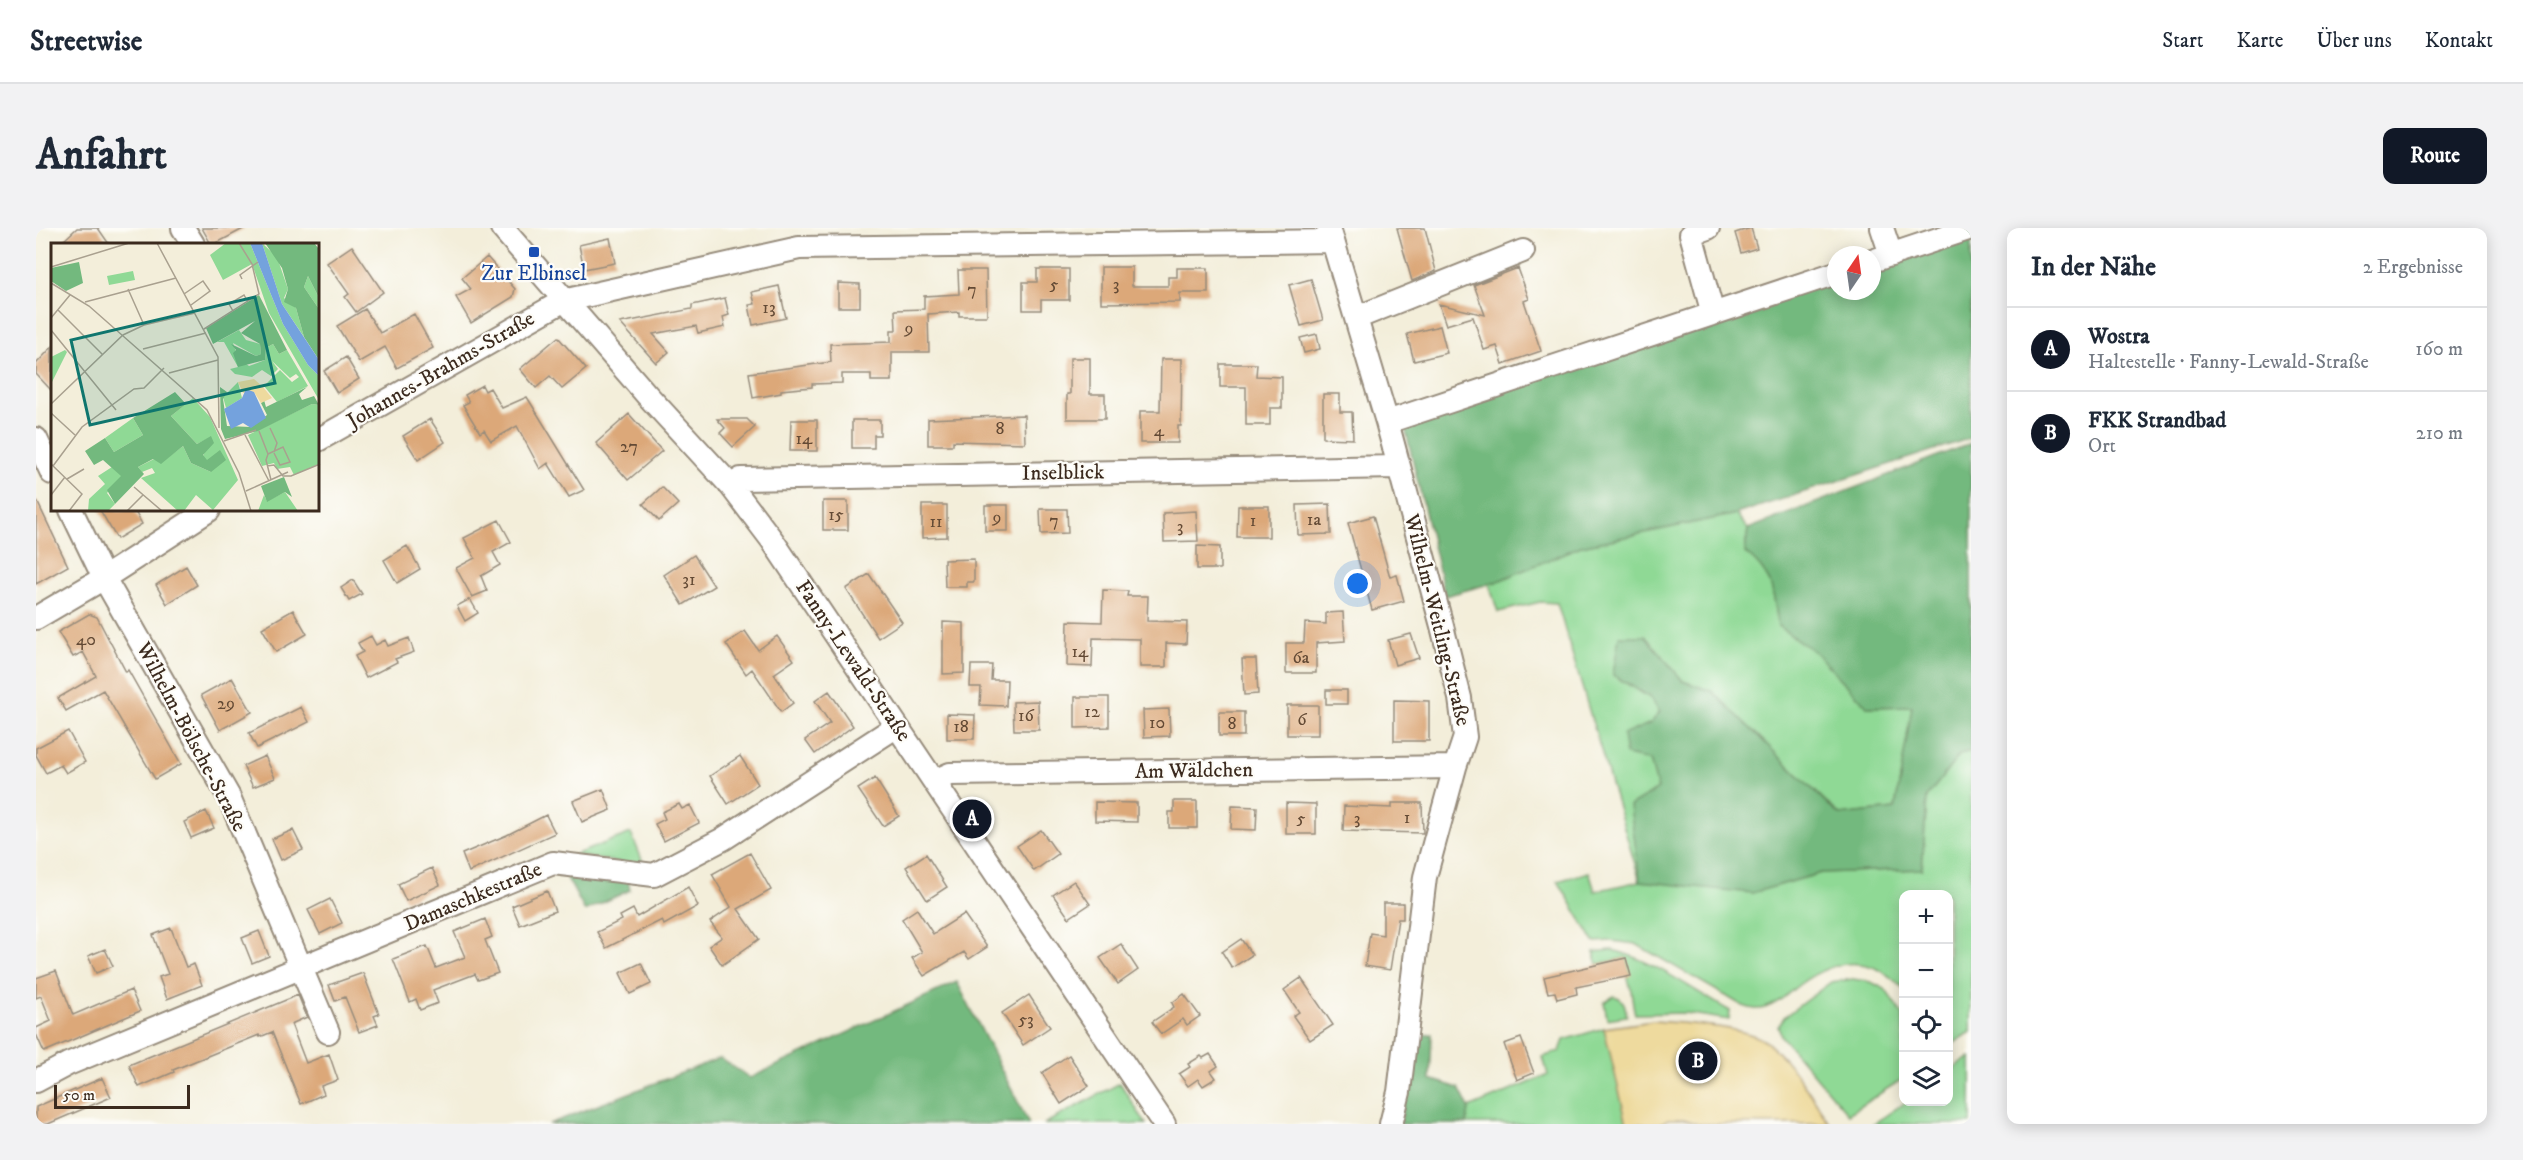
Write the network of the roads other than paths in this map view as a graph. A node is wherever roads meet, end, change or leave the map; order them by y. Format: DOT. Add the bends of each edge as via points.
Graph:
graph roads {
  1 [pos="183,228"];
  2 [pos="502,228"];
  3 [pos="1708,228"];
  4 [pos="1882,228"];
  5 [pos="1971,228"];
  6 [pos="1331,235"];
  7 [pos="797,238"];
  8 [pos="192,243"];
  9 [pos="1523,251"];
  10 [pos="1882,258"];
  11 [pos="1827,276"];
  12 [pos="563,301"];
  13 [pos="1713,314"];
  14 [pos="1356,318"];
  15 [pos="1387,422"];
  16 [pos="36,439"];
  17 [pos="320,439"];
  18 [pos="1397,467"];
  19 [pos="51,471"];
  20 [pos="731,486"];
  21 [pos="72,512"];
  22 [pos="206,512"];
  23 [pos="104,579"];
  24 [pos="36,618"];
  25 [pos="897,726"];
  26 [pos="1455,767"];
  27 [pos="934,781"];
  28 [pos="301,969"];
  29 [pos="328,1032"];
  30 [pos="36,1081"];
  31 [pos="1164,1124"];
  32 [pos="1391,1124"];
  1 -- 8 [label="street"];
  2 -- 12 [label="street, Fanny-Lewald-Straße"];
  3 -- 13 [label="street" via="1691,234"];
  4 -- 10 [label="street"];
  5 -- 10 [label="street"];
  6 -- 7 [label="street"];
  6 -- 14 [label="street, Wilhelm-Weitling-Straße"];
  7 -- 12 [label="street"];
  9 -- 14 [label="street"];
  11 -- 13 [label="street"];
  12 -- 17 [label="street, Johannes-Brahms-Straße"];
  12 -- 20 [label="street, Fanny-Lewald-Straße"];
  13 -- 15 [label="street"];
  14 -- 15 [label="street, Wilhelm-Weitling-Straße"];
  15 -- 18 [label="street, Wilhelm-Weitling-Straße"];
  16 -- 19 [label="street"];
  18 -- 20 [label="street, Inselblick" via="741,479"];
  18 -- 26 [label="street, Wilhelm-Weitling-Straße" via="1460,698 1465,737"];
  20 -- 25 [label="street, Fanny-Lewald-Straße" via="772,540"];
  21 -- 23 [label="street, Wilhelm-Bölsche-Straße"];
  22 -- 23 [label="street"];
  23 -- 24 [label="street"];
  23 -- 28 [label="street, Wilhelm-Bölsche-Straße" via="229,797"];
  25 -- 27 [label="street, Fanny-Lewald-Straße"];
  25 -- 28 [label="street, Damaschkestraße" via="723,839 654,875 553,863"];
  26 -- 27 [label="street, Am Wäldchen" via="950,774"];
  26 -- 32 [label="street, Wilhelm-Weitling-Straße" via="1425,877 1399,1092"];
  27 -- 31 [label="street, Fanny-Lewald-Straße"];
  28 -- 29 [label="street, Wilhelm-Bölsche-Straße"];
  28 -- 30 [label="street, Damaschkestraße" via="68,1064"];
}
